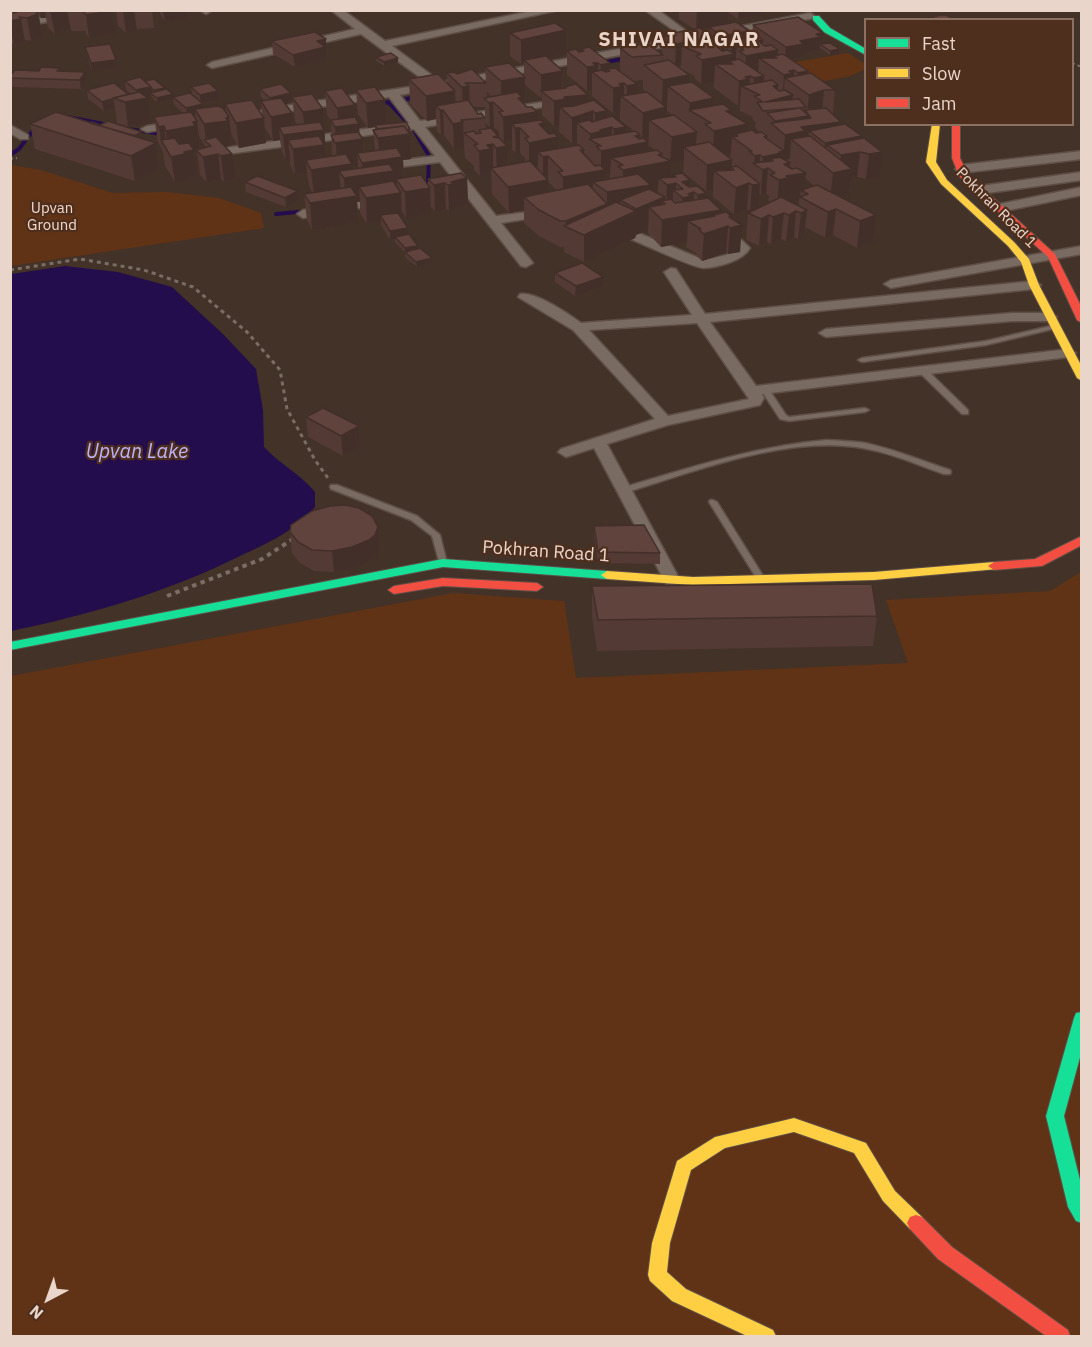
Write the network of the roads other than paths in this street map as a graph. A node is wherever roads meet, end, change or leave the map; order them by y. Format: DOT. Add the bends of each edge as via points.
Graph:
graph roads {
  1 [pos="103,10"];
  2 [pos="336,10"];
  3 [pos="554,10"];
  4 [pos="650,10"];
  5 [pos="820,13"];
  6 [pos="10,26"];
  7 [pos="849,26"];
  8 [pos="363,30"];
  9 [pos="714,37"];
  10 [pos="383,45"];
  11 [pos="863,46"];
  12 [pos="641,49"];
  13 [pos="656,62"];
  14 [pos="212,65"];
  15 [pos="542,67"];
  16 [pos="439,86"];
  17 [pos="392,93"];
  18 [pos="248,114"];
  19 [pos="192,123"];
  20 [pos="417,125"];
  21 [pos="936,126"];
  22 [pos="956,126"];
  23 [pos="10,128"];
  24 [pos="147,129"];
  25 [pos="24,137"];
  26 [pos="209,154"];
  27 [pos="1082,155"];
  28 [pos="446,157"];
  29 [pos="366,169"];
  30 [pos="961,169"];
  31 [pos="1082,176"];
  32 [pos="980,190"];
  33 [pos="1082,191"];
  34 [pos="396,198"];
  35 [pos="1000,207"];
  36 [pos="562,209"];
  37 [pos="303,214"];
  38 [pos="625,218"];
  39 [pos="494,220"];
  40 [pos="741,226"];
  41 [pos="1082,250"];
  42 [pos="1052,256"];
  43 [pos="1026,261"];
  44 [pos="526,263"];
  45 [pos="671,272"];
  46 [pos="891,284"];
  47 [pos="1034,285"];
  48 [pos="525,297"];
  49 [pos="701,319"];
  50 [pos="1082,320"];
  51 [pos="1053,322"];
  52 [pos="578,327"];
  53 [pos="826,333"];
  54 [pos="1069,353"];
  55 [pos="862,360"];
  56 [pos="923,371"];
  57 [pos="1082,378"];
  58 [pos="759,391"];
  59 [pos="865,410"];
  60 [pos="965,412"];
  61 [pos="665,421"];
  62 [pos="598,442"];
  63 [pos="566,452"];
  64 [pos="947,472"];
  65 [pos="334,487"];
  66 [pos="624,490"];
  67 [pos="713,502"];
  68 [pos="1082,540"];
  69 [pos="443,563"];
  70 [pos="1040,576"];
  71 [pos="761,579"];
  72 [pos="1005,579"];
  73 [pos="672,580"];
  74 [pos="443,582"];
  75 [pos="547,588"];
  76 [pos="378,593"];
  77 [pos="10,646"];
  78 [pos="1082,1017"];
  79 [pos="1082,1215"];
  80 [pos="766,1336"];
  81 [pos="1061,1336"];
  1 -- 6 [label="street"];
  2 -- 8 [label="street"];
  3 -- 10 [label="street"];
  4 -- 9 [label="street"];
  5 -- 9 [label="street"];
  5 -- 11 [label="main road" via="827,30"];
  7 -- 11 [label="main road"];
  8 -- 10 [label="street"];
  8 -- 14 [label="street"];
  9 -- 12 [label="street"];
  10 -- 16 [label="street"];
  12 -- 13 [label="street"];
  12 -- 15 [label="street"];
  15 -- 16 [label="street" via="471,84"];
  15 -- 20 [label="street" via="577,98 518,112 494,108 471,120"];
  16 -- 17 [label="street"];
  17 -- 18 [label="street" via="341,105"];
  17 -- 20 [label="street"];
  19 -- 24 [label="street"];
  20 -- 26 [label="street" via="357,129"];
  20 -- 28 [label="street"];
  21 -- 43 [label="main road, Pokhran Road 1" via="932,162 944,182"];
  22 -- 30 [label="main road, Pokhran Road 1" via="956,158"];
  23 -- 25 [label="street"];
  27 -- 30 [label="street"];
  28 -- 29 [label="street"];
  28 -- 39 [label="street" via="460,187"];
  30 -- 32 [label="main road, Pokhran Road 1"];
  31 -- 32 [label="street"];
  32 -- 35 [label="main road, Pokhran Road 1"];
  33 -- 35 [label="street"];
  34 -- 37 [label="street"];
  35 -- 42 [label="main road, Pokhran Road 1"];
  36 -- 39 [label="street"];
  38 -- 40 [label="street" via="605,222 703,264 730,258 743,248 717,223"];
  39 -- 44 [label="street"];
  41 -- 42 [label="street"];
  42 -- 43 [label="street"];
  42 -- 50 [label="main road, Pokhran Road 1"];
  43 -- 46 [label="street"];
  43 -- 47 [label="main road, Pokhran Road 1"];
  45 -- 49 [label="street"];
  47 -- 49 [label="street"];
  47 -- 51 [label="main road, Pokhran Road 1"];
  48 -- 52 [label="street"];
  49 -- 52 [label="street"];
  49 -- 58 [label="street"];
  51 -- 53 [label="street" via="1012,317"];
  51 -- 54 [label="main road, Pokhran Road 1"];
  51 -- 55 [label="lane" via="986,342"];
  52 -- 61 [label="street"];
  54 -- 56 [label="street"];
  54 -- 57 [label="main road, Pokhran Road 1"];
  56 -- 58 [label="street"];
  56 -- 60 [label="lane"];
  58 -- 59 [label="lane" via="783,417"];
  58 -- 61 [label="street" via="755,402"];
  61 -- 62 [label="street"];
  62 -- 63 [label="street"];
  62 -- 66 [label="street"];
  64 -- 66 [label="lane" via="864,446 825,444 748,454"];
  65 -- 69 [label="lane" via="414,518 436,535"];
  66 -- 73 [label="street"];
  67 -- 71 [label="lane"];
  68 -- 71 [label="main road, Pokhran Road 1" via="1038,562 874,576"];
  69 -- 73 [label="main road, Pokhran Road 1"];
  69 -- 74 [label="main road"];
  69 -- 77 [label="main road, Pokhran Road 1"];
  70 -- 72 [label="main road"];
  71 -- 73 [label="main road, Pokhran Road 1"];
  74 -- 75 [label="main road, Pokhran Road 1"];
  74 -- 76 [label="main road, Pokhran Road 1"];
  78 -- 79 [label="main road" via="1055,1116"];
  80 -- 81 [label="main road" via="680,1295 657,1275 683,1166 722,1142 794,1125 860,1148 889,1197 945,1253"];
}
